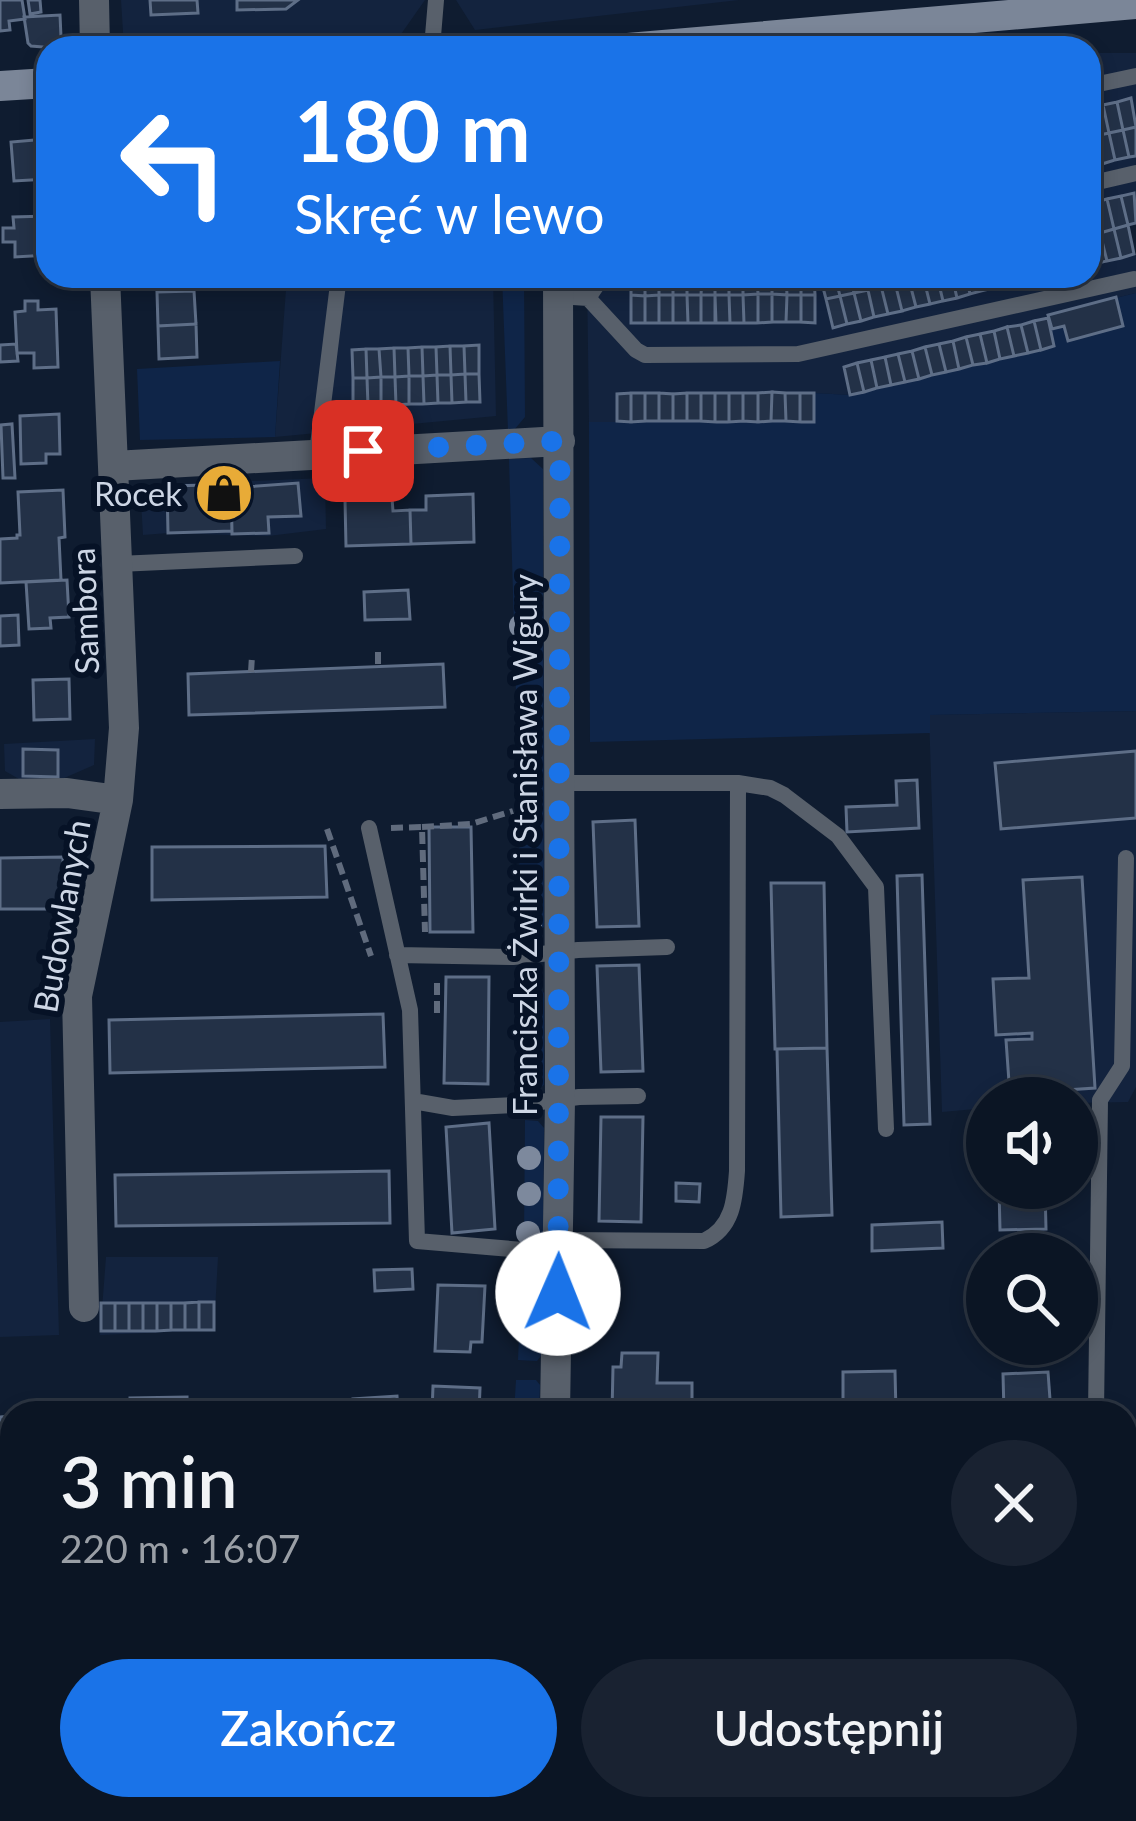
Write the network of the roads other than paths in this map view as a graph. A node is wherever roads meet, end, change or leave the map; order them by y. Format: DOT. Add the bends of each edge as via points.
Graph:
graph roads {
  1 [pos="94,0"];
  2 [pos="436,0"];
  3 [pos="1091,4"];
  4 [pos="1136,4"];
  5 [pos="95,36"];
  6 [pos="433,36"];
  7 [pos="762,36"];
  8 [pos="1136,76"];
  9 [pos="1101,83"];
  10 [pos="36,84"];
  11 [pos="0,86"];
  12 [pos="1136,172"];
  13 [pos="1101,181"];
  14 [pos="1134,279"];
  15 [pos="1101,286"];
  16 [pos="106,288"];
  17 [pos="338,288"];
  18 [pos="1094,288"];
  19 [pos="568,290"];
  20 [pos="560,441"];
  21 [pos="317,453"];
  22 [pos="115,466"];
  23 [pos="295,556"];
  24 [pos="118,564"];
  25 [pos="560,783"];
  26 [pos="738,783"];
  27 [pos="0,794"];
  28 [pos="118,800"];
  29 [pos="369,828"];
  30 [pos="1126,858"];
  31 [pos="667,947"];
  32 [pos="560,953"];
  33 [pos="397,955"];
  34 [pos="1129,1066"];
  35 [pos="638,1096"];
  36 [pos="413,1100"];
  37 [pos="560,1100"];
  38 [pos="886,1129"];
  39 [pos="560,1246"];
  40 [pos="84,1306"];
  41 [pos="555,1401"];
  42 [pos="1096,1401"];
  1 -- 5 [label="street"];
  2 -- 6 [label="lane"];
  3 -- 4 [label="street"];
  3 -- 7 [label="street"];
  8 -- 9 [label="lane"];
  10 -- 11 [label="street"];
  12 -- 13 [label="lane"];
  14 -- 15 [label="lane"];
  16 -- 22 [label="street, Sambora"];
  17 -- 21 [label="lane"];
  18 -- 19 [label="lane" via="798,354 645,355"];
  19 -- 20 [label="street, Franciszka Żwirki i Stanisława Wigury"];
  20 -- 21 [label="street"];
  20 -- 25 [label="street, Franciszka Żwirki i Stanisława Wigury"];
  21 -- 22 [label="street"];
  22 -- 24 [label="street, Sambora"];
  23 -- 24 [label="lane"];
  24 -- 28 [label="street, Sambora"];
  25 -- 26 [label="lane"];
  25 -- 32 [label="street, Franciszka Żwirki i Stanisława Wigury"];
  26 -- 38 [label="lane" via="770,788 838,836 876,887"];
  26 -- 39 [label="lane" via="733,1208 704,1240"];
  27 -- 28 [label="street, Budowlanych"];
  28 -- 40 [label="street, Budowlanych" via="76,997"];
  29 -- 33 [label="lane"];
  30 -- 34 [label="lane"];
  31 -- 32 [label="lane"];
  32 -- 33 [label="lane"];
  32 -- 37 [label="street, Franciszka Żwirki i Stanisława Wigury"];
  33 -- 36 [label="lane" via="410,1010"];
  34 -- 42 [label="lane" via="1100,1100"];
  35 -- 37 [label="lane"];
  36 -- 37 [label="lane" via="453,1108"];
  36 -- 39 [label="lane" via="417,1241"];
  37 -- 39 [label="street, Franciszka Żwirki i Stanisława Wigury"];
  39 -- 41 [label="street, Franciszka Żwirki i Stanisława Wigury"];
}
